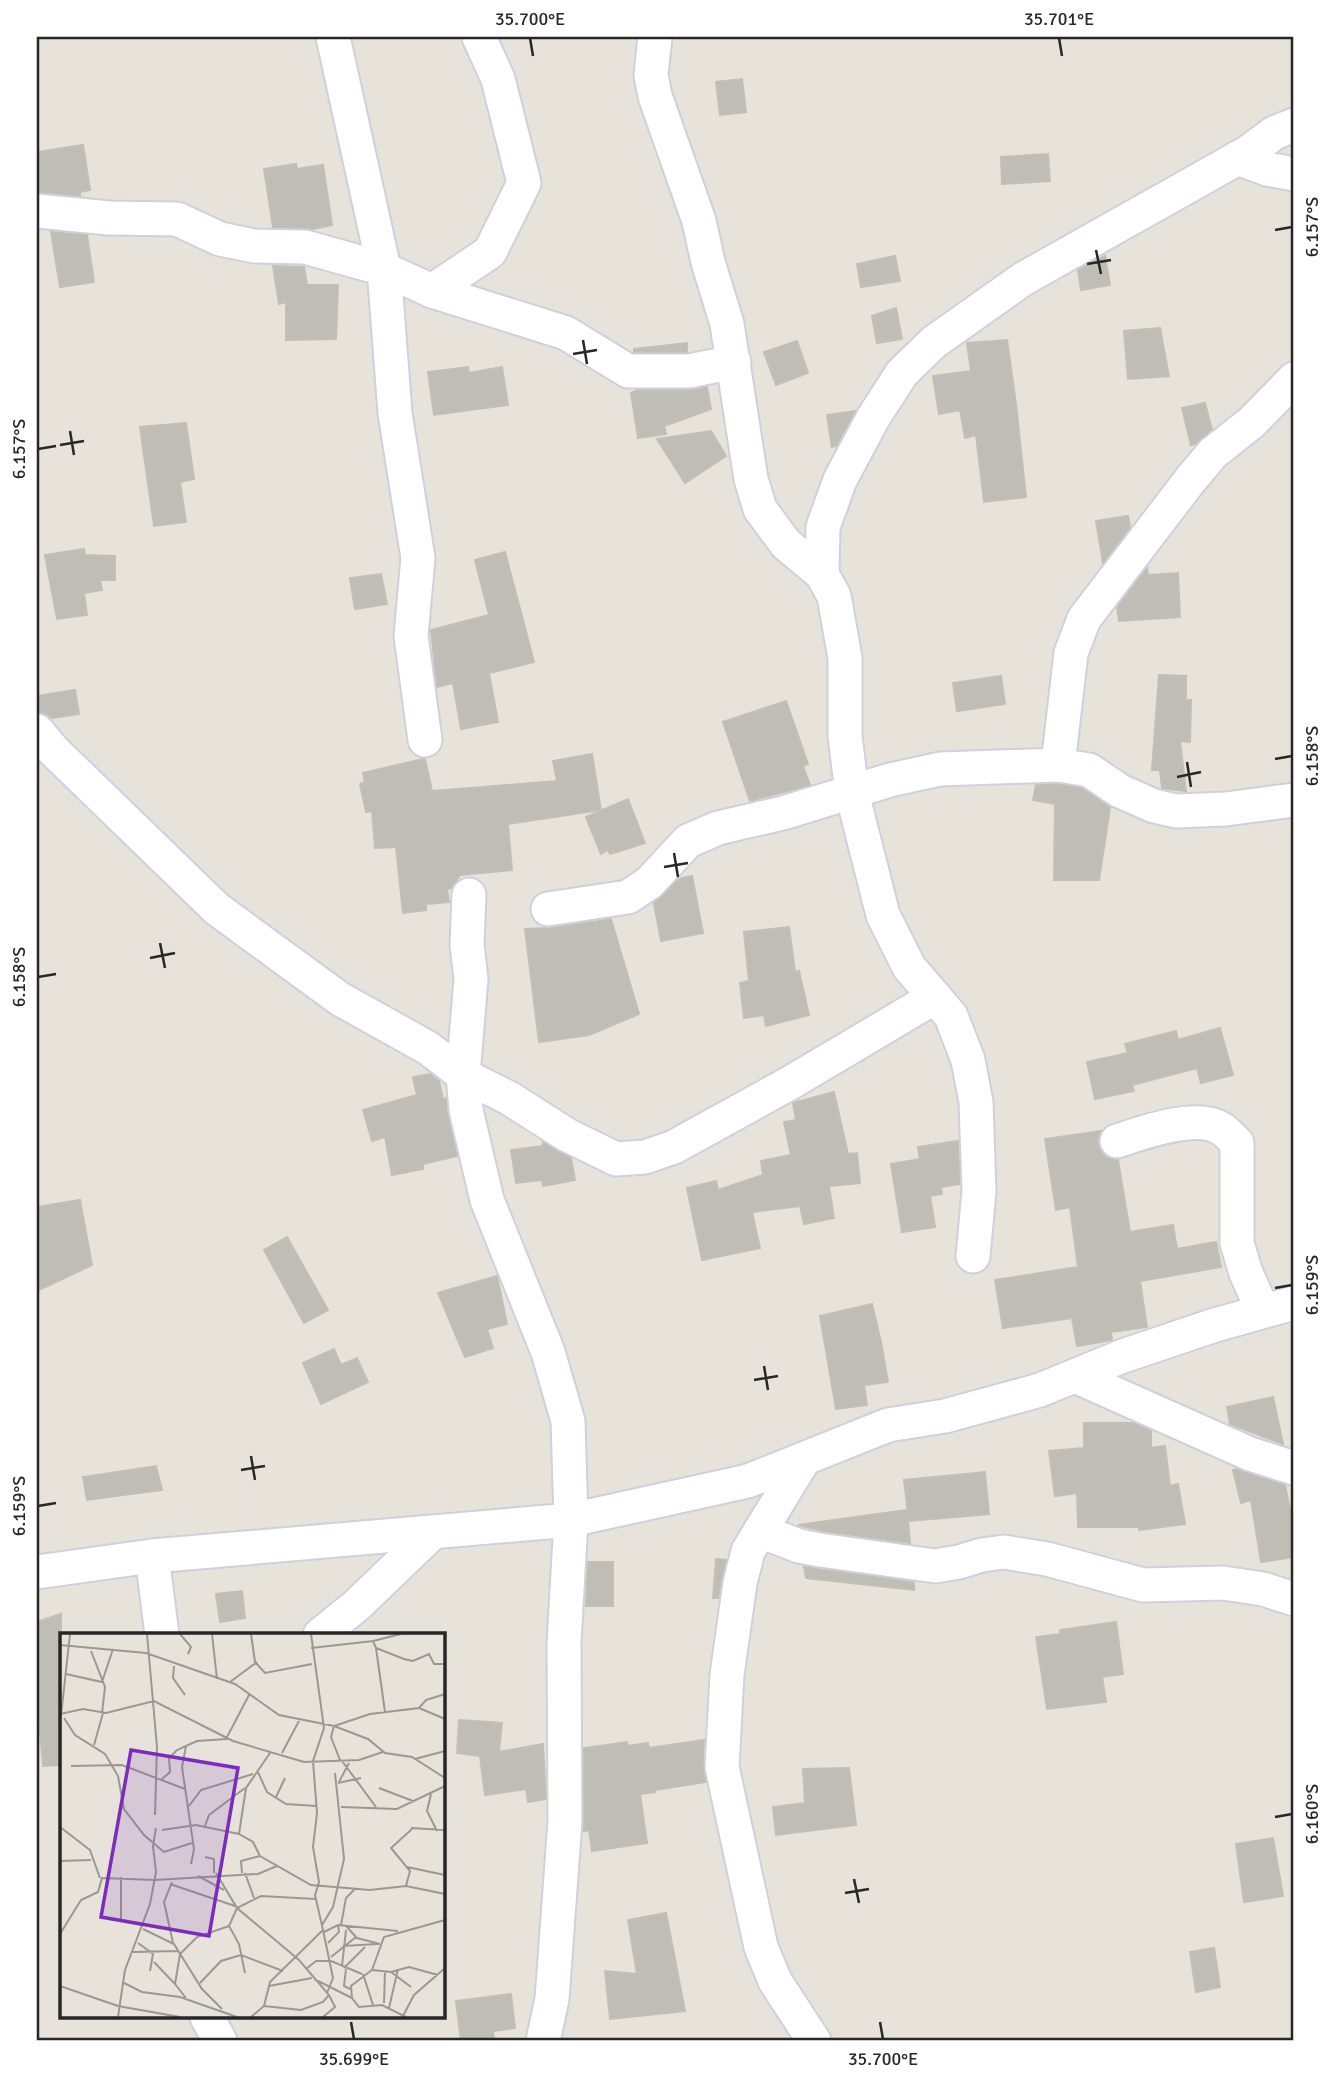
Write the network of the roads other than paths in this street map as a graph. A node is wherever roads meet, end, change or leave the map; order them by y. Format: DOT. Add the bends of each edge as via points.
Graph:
graph roads {
  1 [pos="333,37"];
  2 [pos="480,37"];
  3 [pos="655,37"];
  4 [pos="1294,125"];
  5 [pos="1237,158"];
  6 [pos="1294,174"];
  7 [pos="37,211"];
  8 [pos="384,269"];
  9 [pos="432,291"];
  10 [pos="734,362"];
  11 [pos="1294,379"];
  12 [pos="822,574"];
  13 [pos="37,731"];
  14 [pos="425,740"];
  15 [pos="1058,765"];
  16 [pos="852,793"];
  17 [pos="1294,800"];
  18 [pos="469,895"];
  19 [pos="548,909"];
  20 [pos="935,998"];
  21 [pos="463,1075"];
  22 [pos="1117,1141"];
  23 [pos="973,1256"];
  24 [pos="1285,1308"];
  25 [pos="1075,1376"];
  26 [pos="803,1461"];
  27 [pos="1294,1468"];
  28 [pos="571,1520"];
  29 [pos="760,1531"];
  30 [pos="432,1532"];
  31 [pos="152,1556"];
  32 [pos="37,1572"];
  33 [pos="1294,1599"];
  34 [pos="162,1633"];
  35 [pos="322,1633"];
  36 [pos="208,2018"];
  37 [pos="220,2041"];
  38 [pos="543,2041"];
  39 [pos="814,2041"];
  1 -- 8 [label="street"];
  2 -- 9 [label="street" via="498,79 524,183 490,252"];
  3 -- 10 [label="street" via="651,75 655,96 699,221"];
  4 -- 5 [label="street"];
  5 -- 6 [label="street"];
  5 -- 12 [label="street" via="1023,279 934,342 902,373 840,480 822,527"];
  7 -- 8 [label="street" via="177,219 220,239 254,246 305,247"];
  8 -- 9 [label="street"];
  8 -- 14 [label="street" via="396,413 418,558 411,636"];
  9 -- 10 [label="street" via="566,333 628,371 689,371"];
  10 -- 12 [label="street" via="751,479 760,509 786,544"];
  11 -- 15 [label="street" via="1206,461 1084,620 1071,653"];
  12 -- 16 [label="street" via="834,596 845,658 845,736"];
  13 -- 21 [label="street" via="217,909 340,999 428,1048"];
  15 -- 16 [label="street" via="940,769"];
  15 -- 17 [label="street" via="1089,770 1120,791 1176,811"];
  16 -- 19 [label="street" via="718,828 688,841 649,883 628,897"];
  16 -- 20 [label="street" via="883,915 909,967"];
  18 -- 21 [label="street" via="471,979"];
  20 -- 21 [label="street" via="674,1147 645,1157 616,1159"];
  20 -- 23 [label="street" via="951,1016 968,1060 976,1102 979,1191"];
  21 -- 28 [label="street" via="466,1110 487,1200 548,1352 568,1421"];
  22 -- 24 [label="street" via="1198,1122 1219,1127 1237,1143 1237,1242 1246,1273"];
  24 -- 25 [label="street" via="1123,1356"];
  25 -- 26 [label="street" via="945,1416 888,1425"];
  25 -- 27 [label="street" via="1250,1454"];
  26 -- 28 [label="street" via="748,1481"];
  26 -- 29 [label="street"];
  28 -- 30 [label="street"];
  28 -- 38 [label="street" via="564,1643 565,1821 552,1999"];
  29 -- 33 [label="street" via="809,1548 935,1566 1004,1552 1143,1585 1223,1583 1263,1588"];
  29 -- 39 [label="street" via="748,1551 740,1583 726,1675 722,1767 761,1947 775,1981"];
  30 -- 31 [label="street"];
  30 -- 35 [label="street"];
  31 -- 32 [label="street"];
  31 -- 34 [label="street"];
  36 -- 37 [label="street"];
}
